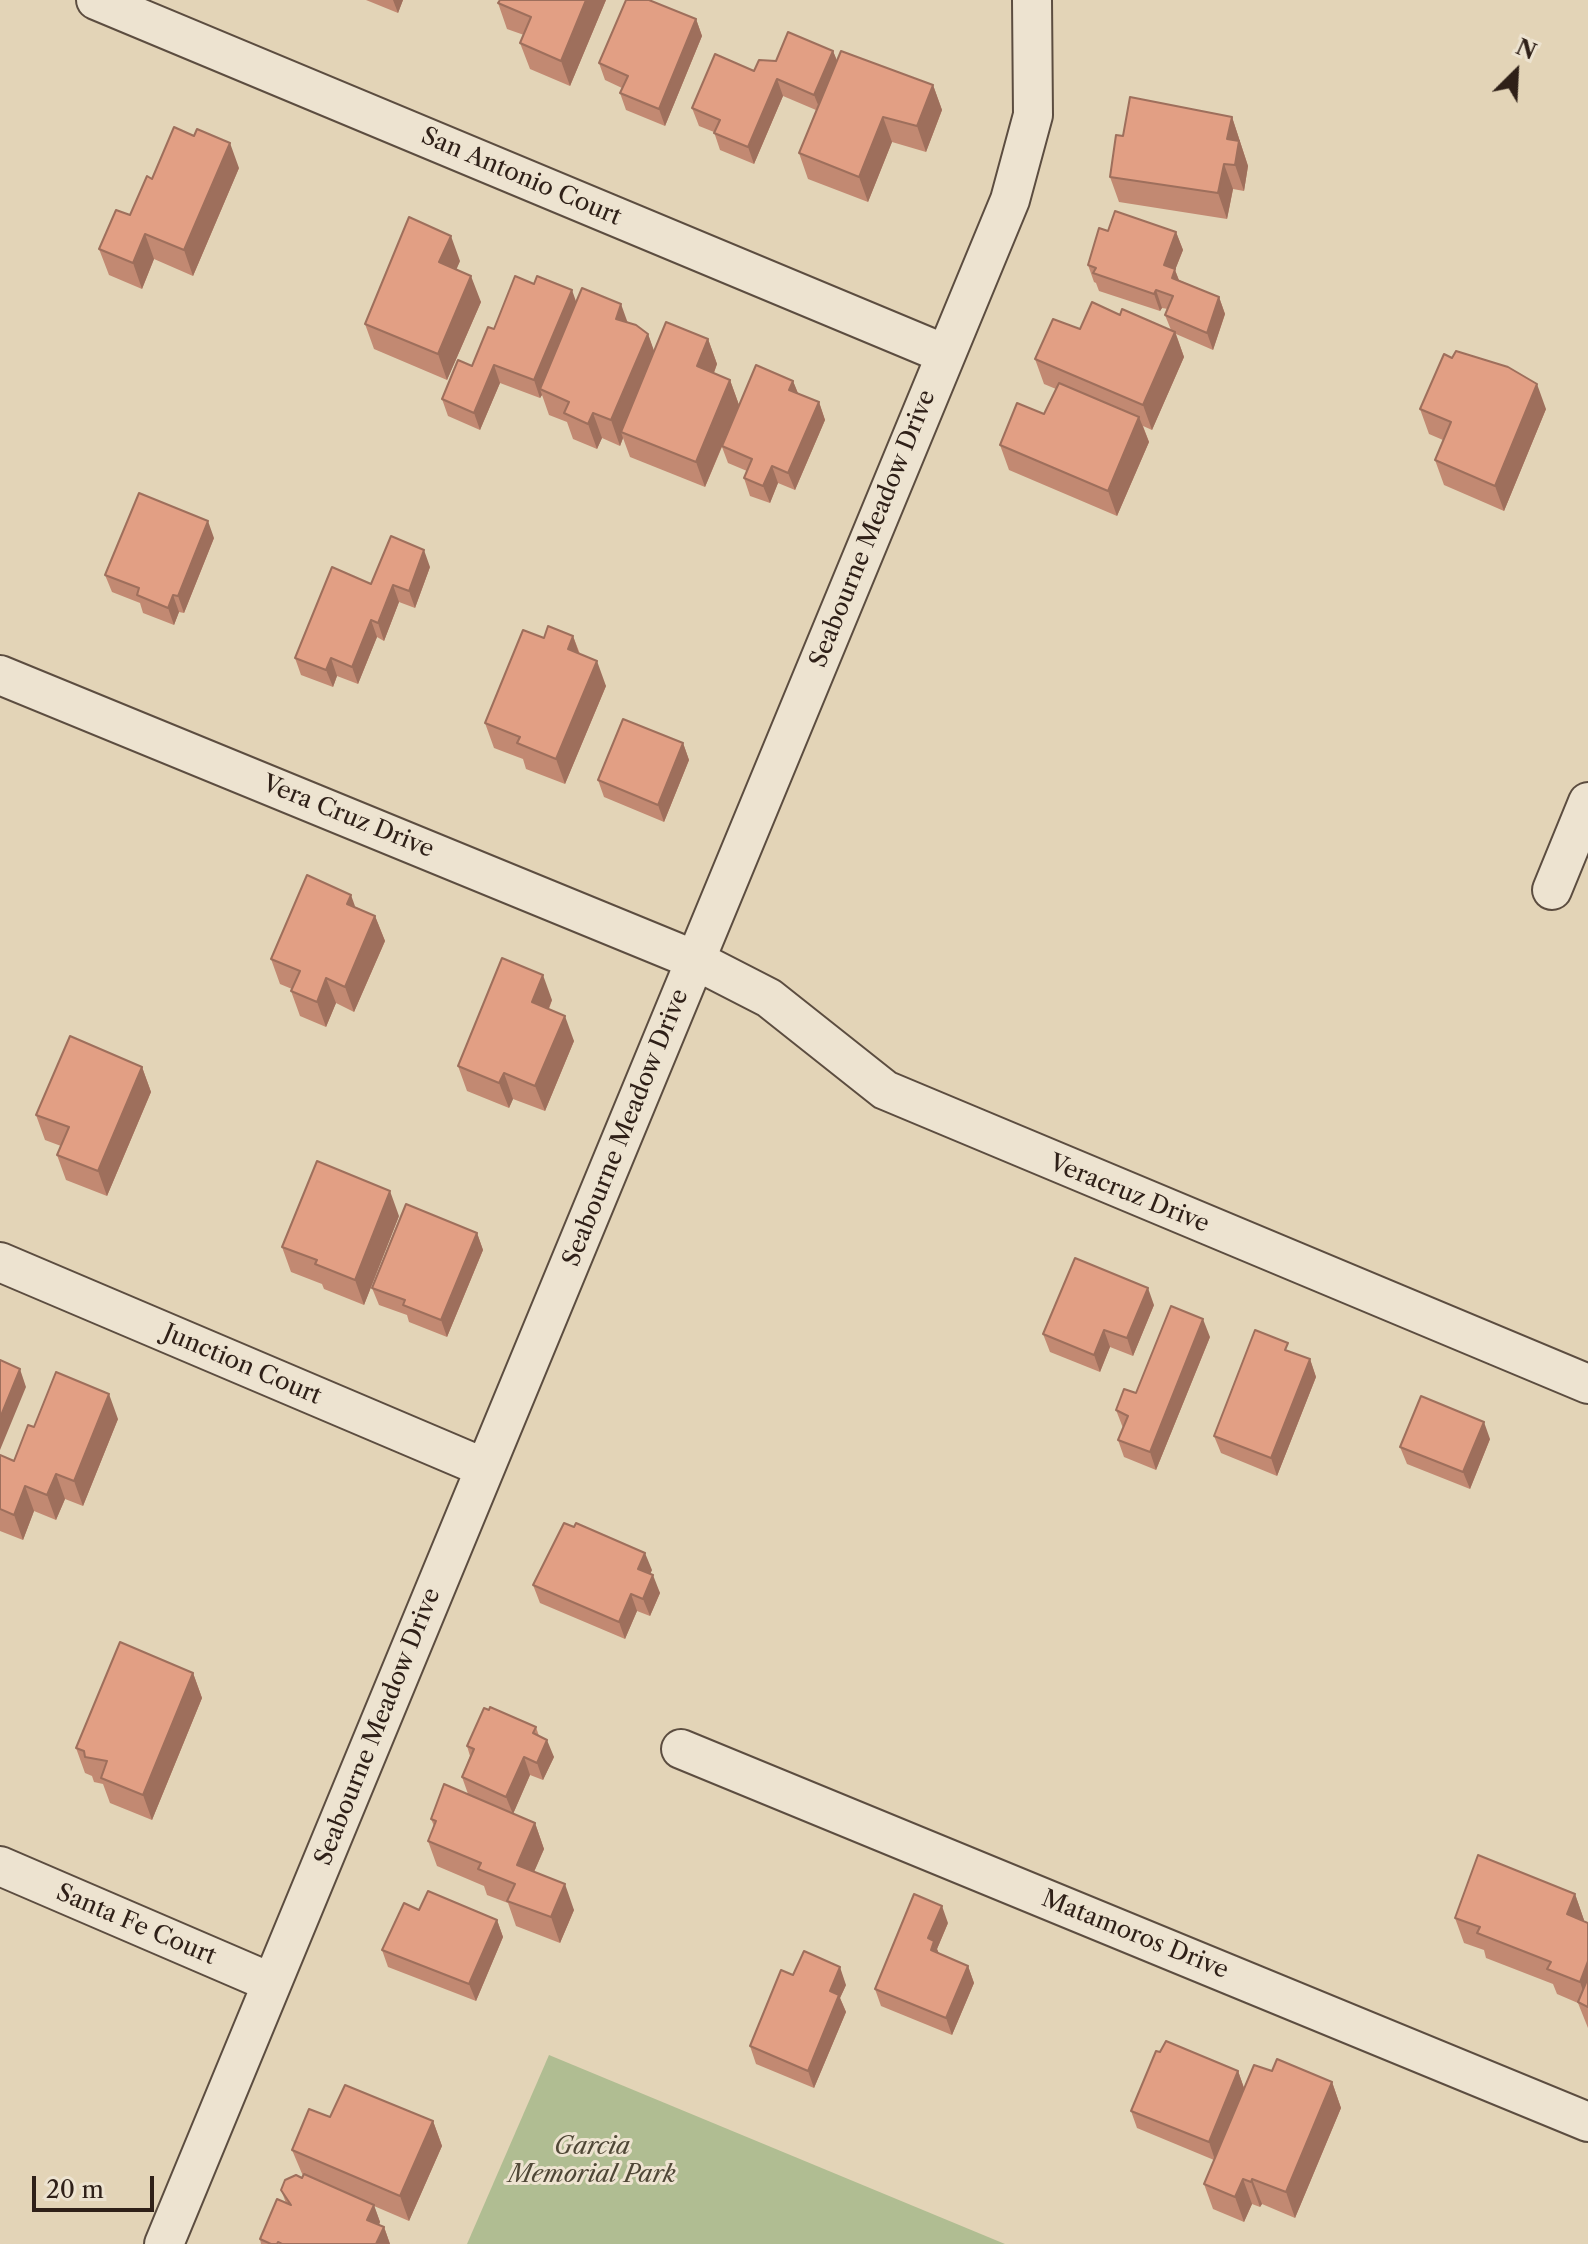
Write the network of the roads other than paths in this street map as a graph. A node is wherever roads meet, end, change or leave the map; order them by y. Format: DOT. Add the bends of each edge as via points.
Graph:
graph roads {
  1 [pos="96,0"];
  2 [pos="1032,0"];
  3 [pos="945,354"];
  4 [pos="0,675"];
  5 [pos="1588,802"];
  6 [pos="1552,890"];
  7 [pos="695,960"];
  8 [pos="0,1262"];
  9 [pos="1588,1384"];
  10 [pos="485,1468"];
  11 [pos="681,1749"];
  12 [pos="0,1866"];
  13 [pos="272,1983"];
  14 [pos="1588,2122"];
  15 [pos="164,2244"];
  1 -- 3 [label="street, San Antonio Court"];
  2 -- 3 [label="street, Seabourne Meadow Drive" via="1033,115 1010,200"];
  3 -- 7 [label="street, Seabourne Meadow Drive"];
  4 -- 7 [label="street, Vera Cruz Drive"];
  5 -- 6 [label="street"];
  7 -- 9 [label="street, Veracruz Drive" via="769,998 885,1090"];
  7 -- 10 [label="street, Seabourne Meadow Drive"];
  8 -- 10 [label="street, Junction Court"];
  10 -- 13 [label="street, Seabourne Meadow Drive"];
  11 -- 14 [label="street, Matamoros Drive"];
  12 -- 13 [label="street, Santa Fe Court"];
  13 -- 15 [label="street, Seabourne Meadow Drive"];
}
